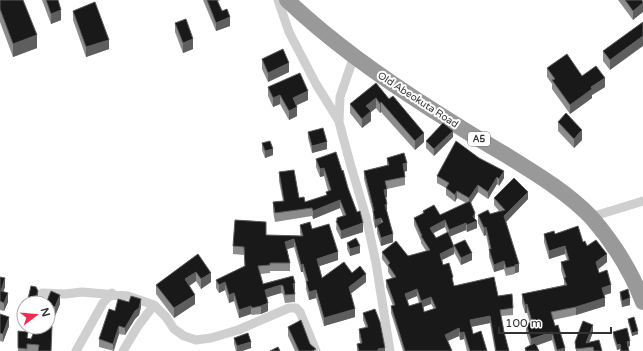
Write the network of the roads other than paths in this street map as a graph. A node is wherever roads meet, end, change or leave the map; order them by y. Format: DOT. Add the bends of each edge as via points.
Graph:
graph roads {
  1 [pos="278,0"];
  2 [pos="287,0"];
  3 [pos="354,56"];
  4 [pos="339,122"];
  5 [pos="643,201"];
  6 [pos="591,217"];
  7 [pos="42,293"];
  8 [pos="112,293"];
  9 [pos="643,302"];
  10 [pos="154,305"];
  11 [pos="76,351"];
  12 [pos="124,351"];
  13 [pos="316,351"];
  14 [pos="390,351"];
  1 -- 4 [label="street" via="289,32"];
  2 -- 3 [label="highway, Old Abeokuta Road / A5"];
  3 -- 4 [label="street" via="340,97"];
  3 -- 6 [label="highway, Old Abeokuta Road / A5" via="433,110 541,177"];
  4 -- 14 [label="street" via="366,217"];
  5 -- 6 [label="street"];
  6 -- 9 [label="highway, Old Abeokuta Road / A5" via="620,255"];
  7 -- 8 [label="street"];
  8 -- 10 [label="street"];
  8 -- 11 [label="street" via="103,303"];
  10 -- 12 [label="street"];
  10 -- 13 [label="street" via="174,329 196,340 238,330 289,308 296,308"];
}
